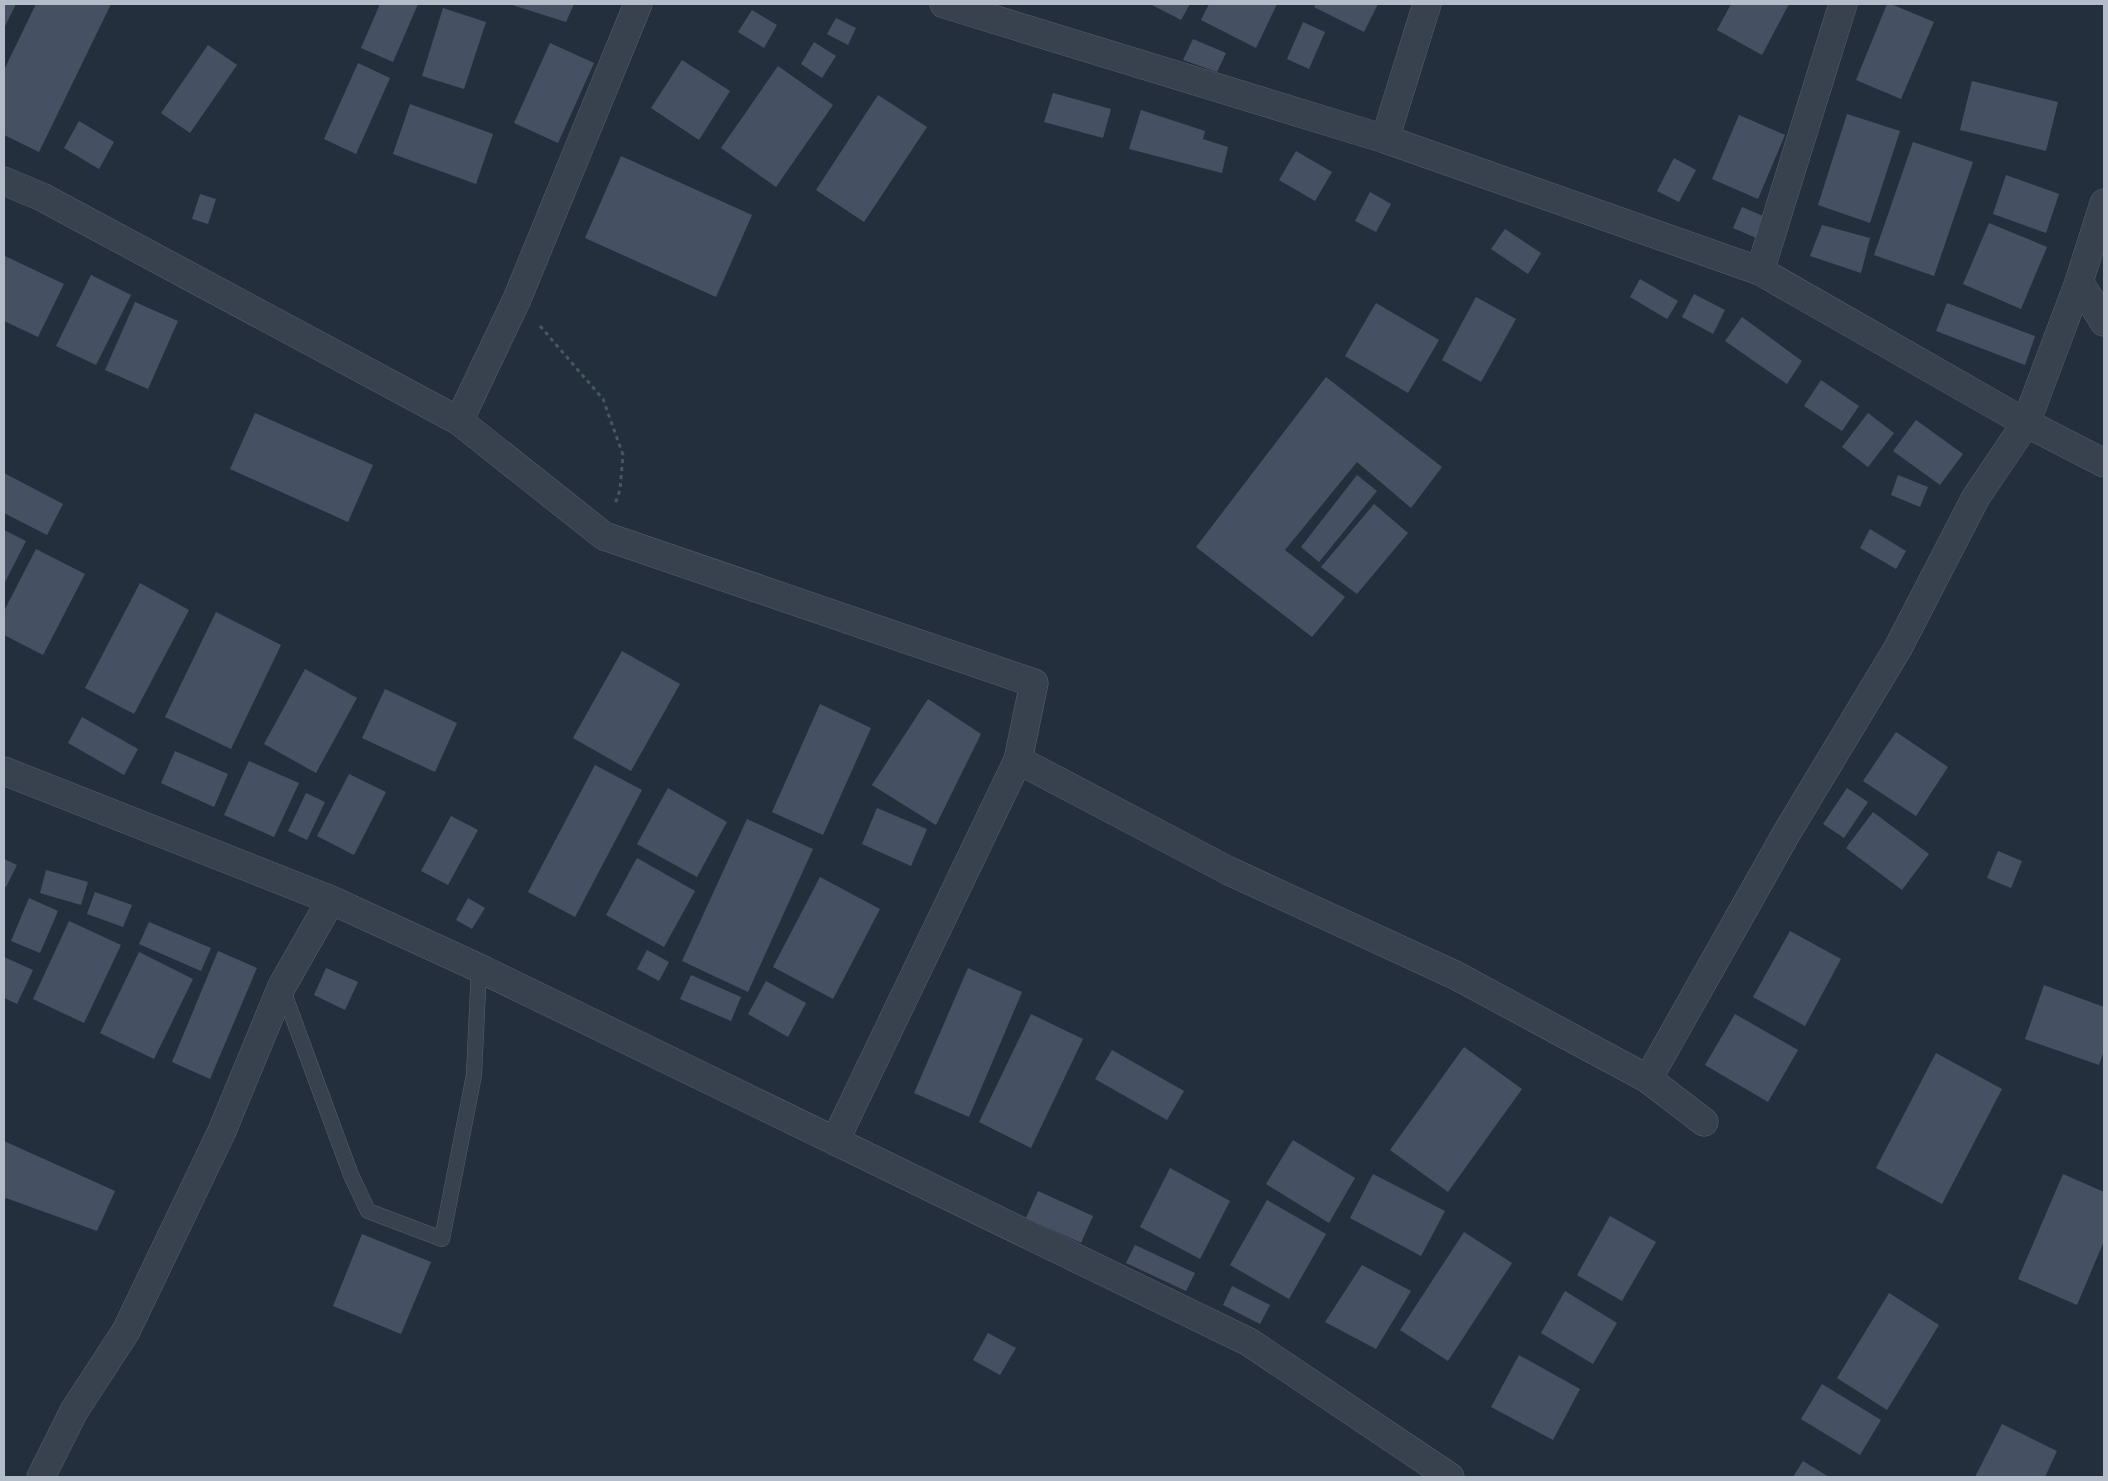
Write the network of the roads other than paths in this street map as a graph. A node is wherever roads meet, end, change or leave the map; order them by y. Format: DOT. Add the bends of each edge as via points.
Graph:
graph roads {
  1 [pos="638,4"];
  2 [pos="944,4"];
  3 [pos="1427,4"];
  4 [pos="1843,4"];
  5 [pos="1385,140"];
  6 [pos="4,181"];
  7 [pos="2104,203"];
  8 [pos="1760,271"];
  9 [pos="2079,282"];
  10 [pos="2104,322"];
  11 [pos="459,421"];
  12 [pos="2026,423"];
  13 [pos="2104,464"];
  14 [pos="1018,760"];
  15 [pos="4,771"];
  16 [pos="331,900"];
  17 [pos="479,968"];
  18 [pos="282,986"];
  19 [pos="1648,1079"];
  20 [pos="1704,1122"];
  21 [pos="835,1141"];
  22 [pos="41,1477"];
  23 [pos="1450,1477"];
  1 -- 11 [label="street" via="517,299"];
  2 -- 5 [label="street"];
  3 -- 5 [label="street"];
  4 -- 8 [label="street"];
  5 -- 8 [label="street"];
  6 -- 11 [label="street" via="42,197"];
  7 -- 9 [label="street"];
  8 -- 12 [label="street"];
  9 -- 10 [label="street"];
  9 -- 12 [label="street"];
  11 -- 14 [label="street" via="604,536 1034,683"];
  12 -- 13 [label="street"];
  12 -- 19 [label="street" via="1976,497 1898,648 1786,834"];
  14 -- 19 [label="street" via="1228,871 1455,975"];
  14 -- 21 [label="street"];
  15 -- 16 [label="street"];
  16 -- 17 [label="street"];
  16 -- 18 [label="street"];
  17 -- 18 [label="lane" via="474,1075 442,1239 368,1211 351,1175"];
  17 -- 21 [label="street"];
  18 -- 22 [label="street" via="222,1131 126,1331 74,1411"];
  19 -- 20 [label="street"];
  21 -- 23 [label="street" via="1249,1342"];
}
